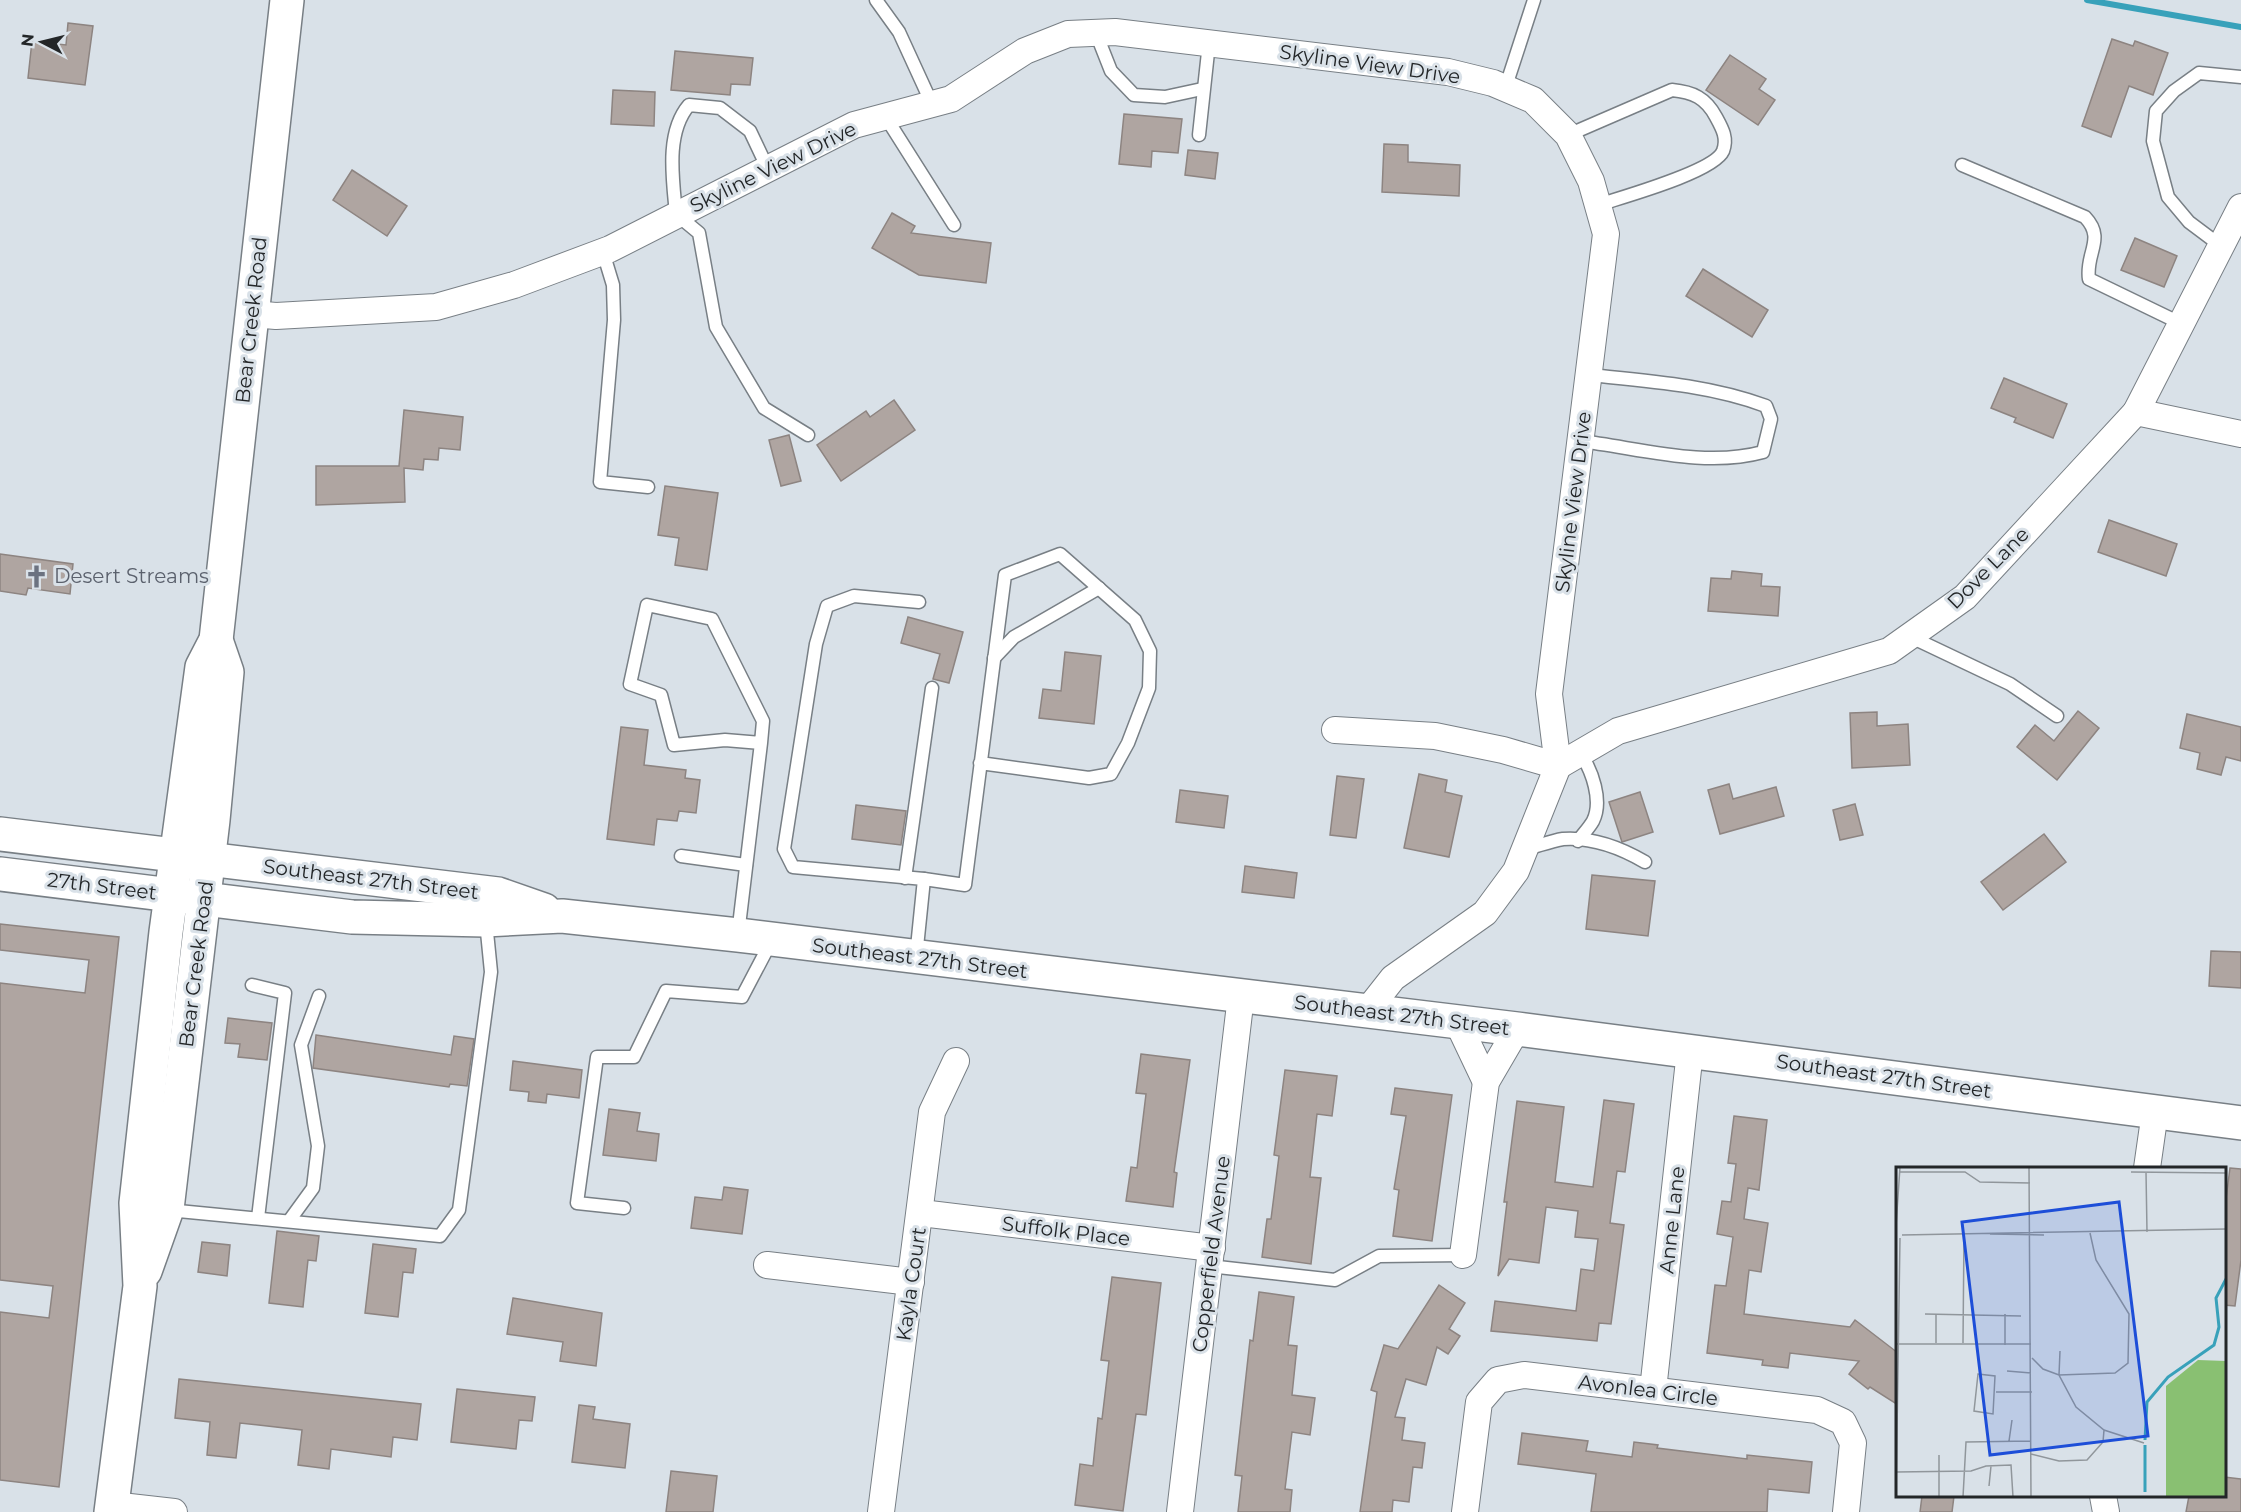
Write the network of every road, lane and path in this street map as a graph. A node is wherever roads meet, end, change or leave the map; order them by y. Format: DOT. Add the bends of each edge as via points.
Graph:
graph roads {
  1 [pos="287,0"];
  2 [pos="876,0"];
  3 [pos="1534,0"];
  4 [pos="1096,33"];
  5 [pos="1209,43"];
  6 [pos="2241,77"];
  7 [pos="1202,89"];
  8 [pos="1505,89"];
  9 [pos="932,104"];
  10 [pos="885,116"];
  11 [pos="1199,135"];
  12 [pos="1568,135"];
  13 [pos="1962,165"];
  14 [pos="767,167"];
  15 [pos="1598,205"];
  16 [pos="2241,207"];
  17 [pos="676,214"];
  18 [pos="954,225"];
  19 [pos="2222,246"];
  20 [pos="603,252"];
  21 [pos="252,314"];
  22 [pos="2182,324"];
  23 [pos="1588,375"];
  24 [pos="2136,412"];
  25 [pos="2241,434"];
  26 [pos="808,435"];
  27 [pos="1580,441"];
  28 [pos="648,487"];
  29 [pos="1099,588"];
  30 [pos="919,602"];
  31 [pos="1910,636"];
  32 [pos="216,640"];
  33 [pos="994,658"];
  34 [pos="932,688"];
  35 [pos="2057,717"];
  36 [pos="1335,730"];
  37 [pos="761,743"];
  38 [pos="1580,753"];
  39 [pos="980,763"];
  40 [pos="1558,766"];
  41 [pos="0,834"];
  42 [pos="1578,841"];
  43 [pos="1525,850"];
  44 [pos="177,855"];
  45 [pos="681,856"];
  46 [pos="208,859"];
  47 [pos="1645,862"];
  48 [pos="746,865"];
  49 [pos="0,874"];
  50 [pos="905,878"];
  51 [pos="924,879"];
  52 [pos="171,894"];
  53 [pos="204,898"];
  54 [pos="562,916"];
  55 [pos="485,920"];
  56 [pos="738,935"];
  57 [pos="772,939"];
  58 [pos="916,958"];
  59 [pos="252,986"];
  60 [pos="319,996"];
  61 [pos="1241,996"];
  62 [pos="1367,1011"];
  63 [pos="1457,1022"];
  64 [pos="1517,1029"];
  65 [pos="1690,1051"];
  66 [pos="956,1061"];
  67 [pos="1486,1082"];
  68 [pos="2155,1112"];
  69 [pos="2241,1123"];
  70 [pos="2147,1167"];
  71 [pos="624,1208"];
  72 [pos="167,1209"];
  73 [pos="921,1213"];
  74 [pos="258,1218"];
  75 [pos="289,1221"];
  76 [pos="1463,1255"];
  77 [pos="1211,1257"];
  78 [pos="767,1265"];
  79 [pos="911,1282"];
  80 [pos="140,1286"];
  81 [pos="1653,1390"];
  82 [pos="2103,1497"];
  83 [pos="112,1508"];
  84 [pos="174,1512"];
  85 [pos="881,1512"];
  86 [pos="1180,1512"];
  87 [pos="1465,1512"];
  88 [pos="1846,1512"];
  89 [pos="2106,1512"];
  1 -- 21 [label="main road, Bear Creek Road"];
  2 -- 9 [label="lane" via="899,32"];
  3 -- 8 [label="lane"];
  4 -- 5 [label="street, Skyline View Drive"];
  4 -- 7 [label="lane" via="1111,71 1134,95 1165,97"];
  4 -- 9 [label="street, Skyline View Drive" via="1068,34 1025,51 951,99"];
  5 -- 7 [label="lane"];
  5 -- 8 [label="street, Skyline View Drive" via="1448,72"];
  6 -- 19 [label="lane" via="2199,73 2174,91 2156,111 2153,141 2168,197 2189,222"];
  7 -- 11 [label="lane"];
  8 -- 12 [label="street, Skyline View Drive" via="1533,100"];
  9 -- 10 [label="street, Skyline View Drive"];
  10 -- 14 [label="street, Skyline View Drive" via="854,125"];
  10 -- 18 [label="lane"];
  12 -- 15 [label="street, Skyline View Drive" via="1591,181"];
  12 -- 15 [label="lane" via="1672,90 1690,92 1711,108 1725,134 1723,152 1713,163"];
  13 -- 22 [label="lane" via="2085,217 2095,234 2087,265 2089,279"];
  14 -- 17 [label="street, Skyline View Drive"];
  14 -- 17 [label="lane" via="750,131 720,108 689,105 680,116 671,162"];
  15 -- 23 [label="street, Skyline View Drive" via="1606,234"];
  16 -- 19 [label="street, Dove Lane"];
  17 -- 20 [label="street, Skyline View Drive"];
  17 -- 26 [label="lane" via="699,232 716,327 764,408"];
  19 -- 22 [label="street, Dove Lane"];
  20 -- 21 [label="street, Skyline View Drive" via="514,285 436,307"];
  20 -- 28 [label="lane" via="613,285 614,320 600,482"];
  21 -- 32 [label="main road, Bear Creek Road"];
  22 -- 24 [label="street, Dove Lane"];
  23 -- 27 [label="street, Skyline View Drive"];
  23 -- 27 [label="lane" via="1698,387 1748,399 1766,406 1771,419 1763,452 1742,458"];
  24 -- 25 [label="street"];
  24 -- 31 [label="street, Dove Lane" via="1965,597"];
  27 -- 40 [label="street, Skyline View Drive" via="1549,694"];
  29 -- 33 [label="lane" via="1014,638"];
  29 -- 33 [label="lane" via="1059,554 1005,575"];
  29 -- 39 [label="lane" via="1135,620 1150,651 1149,688 1128,743 1111,774 1089,778"];
  30 -- 50 [label="lane" via="854,596 827,606 816,644 784,849 793,867"];
  31 -- 35 [label="lane" via="2010,684"];
  31 -- 38 [label="street, Dove Lane" via="1889,651 1618,731"];
  32 -- 44 [label="main road, Bear Creek Road" via="202,667"];
  32 -- 46 [label="main road, Bear Creek Road" via="227,672"];
  33 -- 39 [label="lane"];
  34 -- 50 [label="lane"];
  36 -- 40 [label="street" via="1435,736"];
  37 -- 37 [label="lane" via="763,721 712,619 647,605 630,684 661,695 674,745 726,740"];
  37 -- 48 [label="lane"];
  38 -- 40 [label="street, Dove Lane"];
  38 -- 42 [label="lane" via="1590,768 1596,796 1594,820"];
  39 -- 51 [label="lane" via="965,885"];
  40 -- 43 [label="street, Skyline View Drive"];
  41 -- 44 [label="main road, 27th Street"];
  42 -- 43 [label="lane" via="1563,839"];
  42 -- 47 [label="lane" via="1608,845"];
  43 -- 62 [label="street, Skyline View Drive" via="1516,870 1485,913 1393,978"];
  44 -- 46 [label="main road, Southeast 27th Street"];
  44 -- 52 [label="main road, Bear Creek Road"];
  45 -- 48 [label="lane"];
  46 -- 53 [label="main road, Bear Creek Road"];
  46 -- 54 [label="main road, Southeast 27th Street" via="498,894"];
  48 -- 56 [label="lane"];
  49 -- 52 [label="main road, 27th Street"];
  50 -- 51 [label="lane"];
  51 -- 58 [label="lane"];
  52 -- 53 [label="main road, 27th Street"];
  52 -- 80 [label="main road, Bear Creek Road" via="136,1203"];
  53 -- 55 [label="main road, Southeast 27th Street" via="352,917"];
  53 -- 72 [label="main road, Bear Creek Road"];
  54 -- 55 [label="main road, Southeast 27th Street"];
  54 -- 56 [label="main road, Southeast 27th Street"];
  55 -- 75 [label="lane" via="491,972 459,1210 440,1236"];
  56 -- 57 [label="main road, Southeast 27th Street"];
  57 -- 58 [label="main road, Southeast 27th Street"];
  57 -- 71 [label="lane" via="742,997 666,991 634,1057 597,1057 577,1203"];
  58 -- 61 [label="main road, Southeast 27th Street"];
  59 -- 74 [label="lane" via="285,993"];
  60 -- 75 [label="lane" via="301,1045 318,1146 313,1188"];
  61 -- 62 [label="main road, Southeast 27th Street"];
  61 -- 77 [label="street, Copperfield Avenue"];
  62 -- 63 [label="main road, Southeast 27th Street"];
  63 -- 64 [label="main road, Southeast 27th Street"];
  63 -- 67 [label="street"];
  64 -- 65 [label="main road, Southeast 27th Street"];
  64 -- 67 [label="street"];
  65 -- 68 [label="main road, Southeast 27th Street"];
  65 -- 81 [label="street, Anne Lane"];
  66 -- 73 [label="street, Kayla Court" via="932,1112"];
  67 -- 76 [label="street"];
  68 -- 69 [label="main road, Southeast 27th Street"];
  68 -- 70 [label="street"];
  72 -- 74 [label="lane"];
  72 -- 80 [label="main road, Bear Creek Road"];
  73 -- 77 [label="street, Suffolk Place"];
  73 -- 79 [label="street, Kayla Court"];
  74 -- 75 [label="lane"];
  76 -- 77 [label="lane, Suffolk Place" via="1379,1256 1335,1280"];
  77 -- 86 [label="street, Copperfield Avenue"];
  78 -- 79 [label="street"];
  79 -- 85 [label="street, Kayla Court"];
  80 -- 83 [label="main road, Bear Creek Road"];
  81 -- 87 [label="street, Avonlea Circle" via="1524,1375 1497,1380 1479,1402"];
  81 -- 88 [label="street, Avonlea Circle" via="1817,1410 1843,1422 1853,1443"];
  82 -- 89 [label="street"];
  83 -- 84 [label="street"];
}
